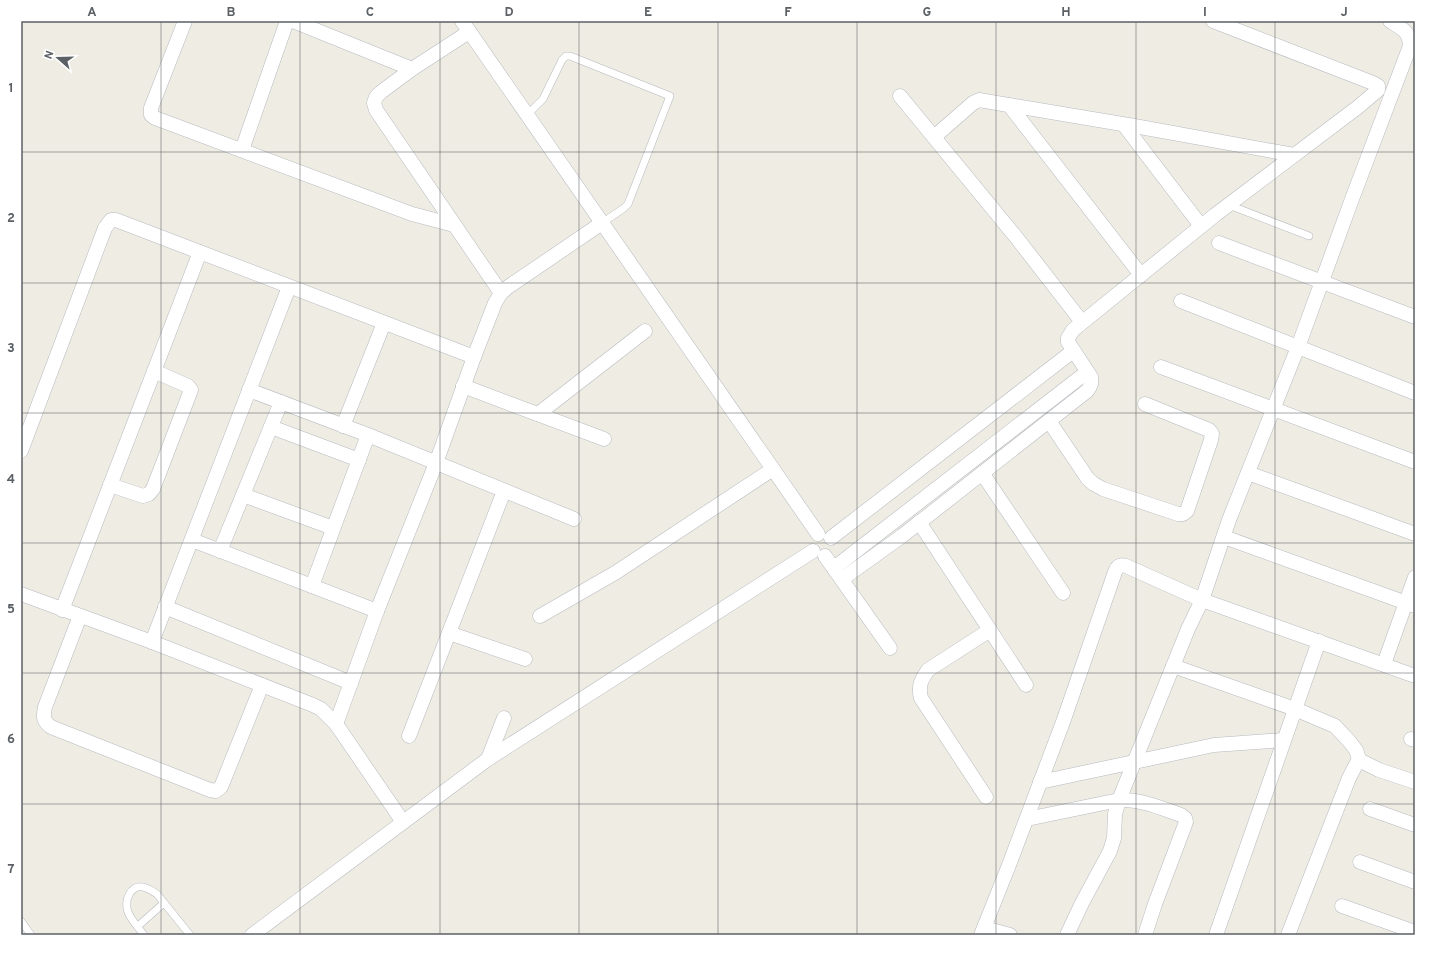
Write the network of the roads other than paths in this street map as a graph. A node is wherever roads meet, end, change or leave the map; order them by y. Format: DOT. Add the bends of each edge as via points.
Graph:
graph roads {
  1 [pos="185,21"];
  2 [pos="287,21"];
  3 [pos="292,21"];
  4 [pos="1213,21"];
  5 [pos="1390,21"];
  6 [pos="465,27"];
  7 [pos="412,69"];
  8 [pos="900,96"];
  9 [pos="1009,105"];
  10 [pos="527,115"];
  11 [pos="1124,125"];
  12 [pos="934,137"];
  13 [pos="242,150"];
  14 [pos="1294,155"];
  15 [pos="1228,205"];
  16 [pos="602,223"];
  17 [pos="454,225"];
  18 [pos="1201,226"];
  19 [pos="1309,236"];
  20 [pos="1219,243"];
  21 [pos="200,252"];
  22 [pos="1141,275"];
  23 [pos="1322,281"];
  24 [pos="289,287"];
  25 [pos="501,293"];
  26 [pos="1181,301"];
  27 [pos="1415,317"];
  28 [pos="384,322"];
  29 [pos="1082,322"];
  30 [pos="645,331"];
  31 [pos="1298,347"];
  32 [pos="1073,351"];
  33 [pos="474,357"];
  34 [pos="1161,367"];
  35 [pos="154,371"];
  36 [pos="1087,372"];
  37 [pos="464,386"];
  38 [pos="249,390"];
  39 [pos="1415,393"];
  40 [pos="281,402"];
  41 [pos="1145,404"];
  42 [pos="1273,408"];
  43 [pos="538,414"];
  44 [pos="1048,421"];
  45 [pos="343,426"];
  46 [pos="271,427"];
  47 [pos="368,435"];
  48 [pos="604,439"];
  49 [pos="21,451"];
  50 [pos="359,460"];
  51 [pos="1415,462"];
  52 [pos="436,463"];
  53 [pos="773,469"];
  54 [pos="982,473"];
  55 [pos="1248,473"];
  56 [pos="110,486"];
  57 [pos="504,491"];
  58 [pos="243,495"];
  59 [pos="574,519"];
  60 [pos="919,522"];
  61 [pos="334,528"];
  62 [pos="1415,534"];
  63 [pos="824,536"];
  64 [pos="1224,537"];
  65 [pos="192,540"];
  66 [pos="220,551"];
  67 [pos="819,554"];
  68 [pos="838,574"];
  69 [pos="1415,577"];
  70 [pos="312,586"];
  71 [pos="1063,593"];
  72 [pos="21,594"];
  73 [pos="1202,600"];
  74 [pos="1410,604"];
  75 [pos="165,607"];
  76 [pos="62,610"];
  77 [pos="377,611"];
  78 [pos="80,616"];
  79 [pos="540,616"];
  80 [pos="990,630"];
  81 [pos="449,633"];
  82 [pos="1319,641"];
  83 [pos="152,642"];
  84 [pos="890,648"];
  85 [pos="525,659"];
  86 [pos="1384,664"];
  87 [pos="1173,666"];
  88 [pos="1415,676"];
  89 [pos="352,683"];
  90 [pos="262,685"];
  91 [pos="1026,685"];
  92 [pos="1295,709"];
  93 [pos="504,718"];
  94 [pos="336,724"];
  95 [pos="409,736"];
  96 [pos="1284,740"];
  97 [pos="488,759"];
  98 [pos="1359,759"];
  99 [pos="1135,762"];
  100 [pos="1040,782"];
  101 [pos="1415,782"];
  102 [pos="986,798"];
  103 [pos="1119,800"];
  104 [pos="1370,809"];
  105 [pos="1027,819"];
  106 [pos="403,822"];
  107 [pos="1415,825"];
  108 [pos="1360,862"];
  109 [pos="1415,882"];
  110 [pos="164,903"];
  111 [pos="1342,906"];
  112 [pos="21,921"];
  113 [pos="138,926"];
  114 [pos="982,931"];
  115 [pos="1415,932"];
  116 [pos="31,935"];
  117 [pos="144,935"];
  118 [pos="190,935"];
  119 [pos="252,935"];
  120 [pos="1010,935"];
  121 [pos="1067,935"];
  122 [pos="1144,935"];
  123 [pos="1216,935"];
  124 [pos="1288,935"];
  1 -- 13 [label="street" via="151,108 152,115"];
  2 -- 13 [label="street"];
  3 -- 7 [label="street"];
  4 -- 14 [label="street" via="1378,86 1378,90 1363,103"];
  5 -- 23 [label="street" via="1406,32 1410,46"];
  6 -- 7 [label="street"];
  6 -- 10 [label="street"];
  7 -- 17 [label="street" via="381,92 374,103 376,110"];
  8 -- 12 [label="street"];
  9 -- 11 [label="street"];
  9 -- 12 [label="street" via="979,100"];
  9 -- 22 [label="street"];
  10 -- 16 [label="street"];
  10 -- 16 [label="lane" via="543,99 566,56 670,96 628,204"];
  11 -- 14 [label="street"];
  11 -- 18 [label="street"];
  12 -- 29 [label="street"];
  13 -- 17 [label="street" via="412,214"];
  14 -- 15 [label="street"];
  15 -- 18 [label="street"];
  15 -- 19 [label="lane"];
  16 -- 25 [label="street"];
  16 -- 53 [label="street"];
  17 -- 25 [label="street"];
  18 -- 22 [label="street"];
  20 -- 23 [label="street"];
  21 -- 24 [label="street"];
  21 -- 35 [label="street"];
  21 -- 49 [label="street" via="116,220 108,223"];
  22 -- 29 [label="street"];
  23 -- 27 [label="street"];
  23 -- 31 [label="street"];
  24 -- 28 [label="street"];
  24 -- 38 [label="street"];
  25 -- 33 [label="street"];
  26 -- 31 [label="street"];
  28 -- 33 [label="street"];
  28 -- 45 [label="street"];
  29 -- 32 [label="street" via="1068,338"];
  30 -- 43 [label="street"];
  31 -- 39 [label="street"];
  31 -- 42 [label="street"];
  32 -- 36 [label="street"];
  32 -- 63 [label="street"];
  33 -- 37 [label="street"];
  34 -- 42 [label="street"];
  35 -- 56 [label="street"];
  35 -- 56 [label="street" via="188,386 191,390 156,482 149,494 143,496"];
  36 -- 44 [label="street" via="1091,377 1091,387"];
  36 -- 68 [label="street"];
  37 -- 43 [label="street"];
  37 -- 52 [label="street"];
  38 -- 40 [label="street"];
  38 -- 65 [label="street"];
  40 -- 45 [label="street"];
  40 -- 46 [label="street"];
  41 -- 44 [label="street" via="1209,430 1212,434 1187,511 1183,514 1094,484"];
  42 -- 51 [label="street"];
  42 -- 55 [label="street"];
  43 -- 48 [label="street"];
  44 -- 54 [label="street"];
  45 -- 47 [label="street"];
  46 -- 50 [label="street"];
  46 -- 58 [label="street"];
  47 -- 50 [label="street"];
  47 -- 52 [label="street"];
  50 -- 61 [label="street"];
  52 -- 57 [label="street"];
  52 -- 77 [label="street"];
  53 -- 63 [label="street"];
  53 -- 79 [label="street" via="615,573"];
  54 -- 60 [label="street"];
  54 -- 71 [label="street"];
  55 -- 62 [label="street"];
  55 -- 64 [label="street"];
  56 -- 76 [label="street"];
  57 -- 59 [label="street"];
  57 -- 81 [label="street"];
  58 -- 61 [label="street"];
  58 -- 66 [label="street"];
  60 -- 68 [label="street"];
  60 -- 80 [label="street"];
  61 -- 70 [label="street"];
  63 -- 67 [label="street" via="812,538 810,545"];
  63 -- 67 [label="street" via="834,544 831,552"];
  64 -- 73 [label="street"];
  64 -- 74 [label="street"];
  65 -- 66 [label="street"];
  65 -- 75 [label="street"];
  66 -- 70 [label="street"];
  67 -- 68 [label="street"];
  67 -- 97 [label="street"];
  68 -- 84 [label="street"];
  69 -- 74 [label="street"];
  70 -- 77 [label="street"];
  72 -- 76 [label="street"];
  73 -- 82 [label="street"];
  73 -- 87 [label="street"];
  73 -- 100 [label="street" via="1126,566 1117,568"];
  74 -- 86 [label="street"];
  75 -- 83 [label="street"];
  75 -- 89 [label="street"];
  76 -- 78 [label="street"];
  77 -- 89 [label="street"];
  78 -- 83 [label="street"];
  78 -- 90 [label="street" via="45,708 45,723 210,790 216,791 221,787"];
  80 -- 91 [label="street"];
  80 -- 102 [label="street" via="928,670 921,680 919,689 921,698"];
  81 -- 85 [label="street"];
  81 -- 95 [label="street"];
  82 -- 86 [label="street"];
  82 -- 92 [label="street"];
  83 -- 90 [label="street"];
  86 -- 88 [label="street"];
  87 -- 92 [label="street"];
  87 -- 99 [label="street"];
  89 -- 94 [label="street"];
  90 -- 94 [label="street" via="313,705"];
  92 -- 96 [label="street"];
  92 -- 98 [label="street" via="1335,726 1356,750"];
  93 -- 97 [label="street"];
  94 -- 106 [label="street"];
  96 -- 99 [label="street" via="1214,745"];
  96 -- 123 [label="street"];
  97 -- 106 [label="street"];
  98 -- 101 [label="street" via="1379,770"];
  98 -- 124 [label="street" via="1349,778"];
  99 -- 100 [label="street"];
  99 -- 103 [label="street"];
  100 -- 105 [label="street"];
  103 -- 105 [label="street"];
  103 -- 121 [label="street" via="1110,850"];
  103 -- 122 [label="street" via="1140,801 1181,815 1186,822"];
  104 -- 107 [label="street"];
  105 -- 114 [label="street"];
  106 -- 119 [label="street"];
  108 -- 109 [label="street"];
  110 -- 113 [label="lane"];
  110 -- 113 [label="lane" via="150,890 142,887 132,890 126,901 128,912"];
  110 -- 118 [label="lane"];
  111 -- 115 [label="street"];
  112 -- 116 [label="lane"];
  113 -- 117 [label="lane"];
  114 -- 120 [label="street"];
}
